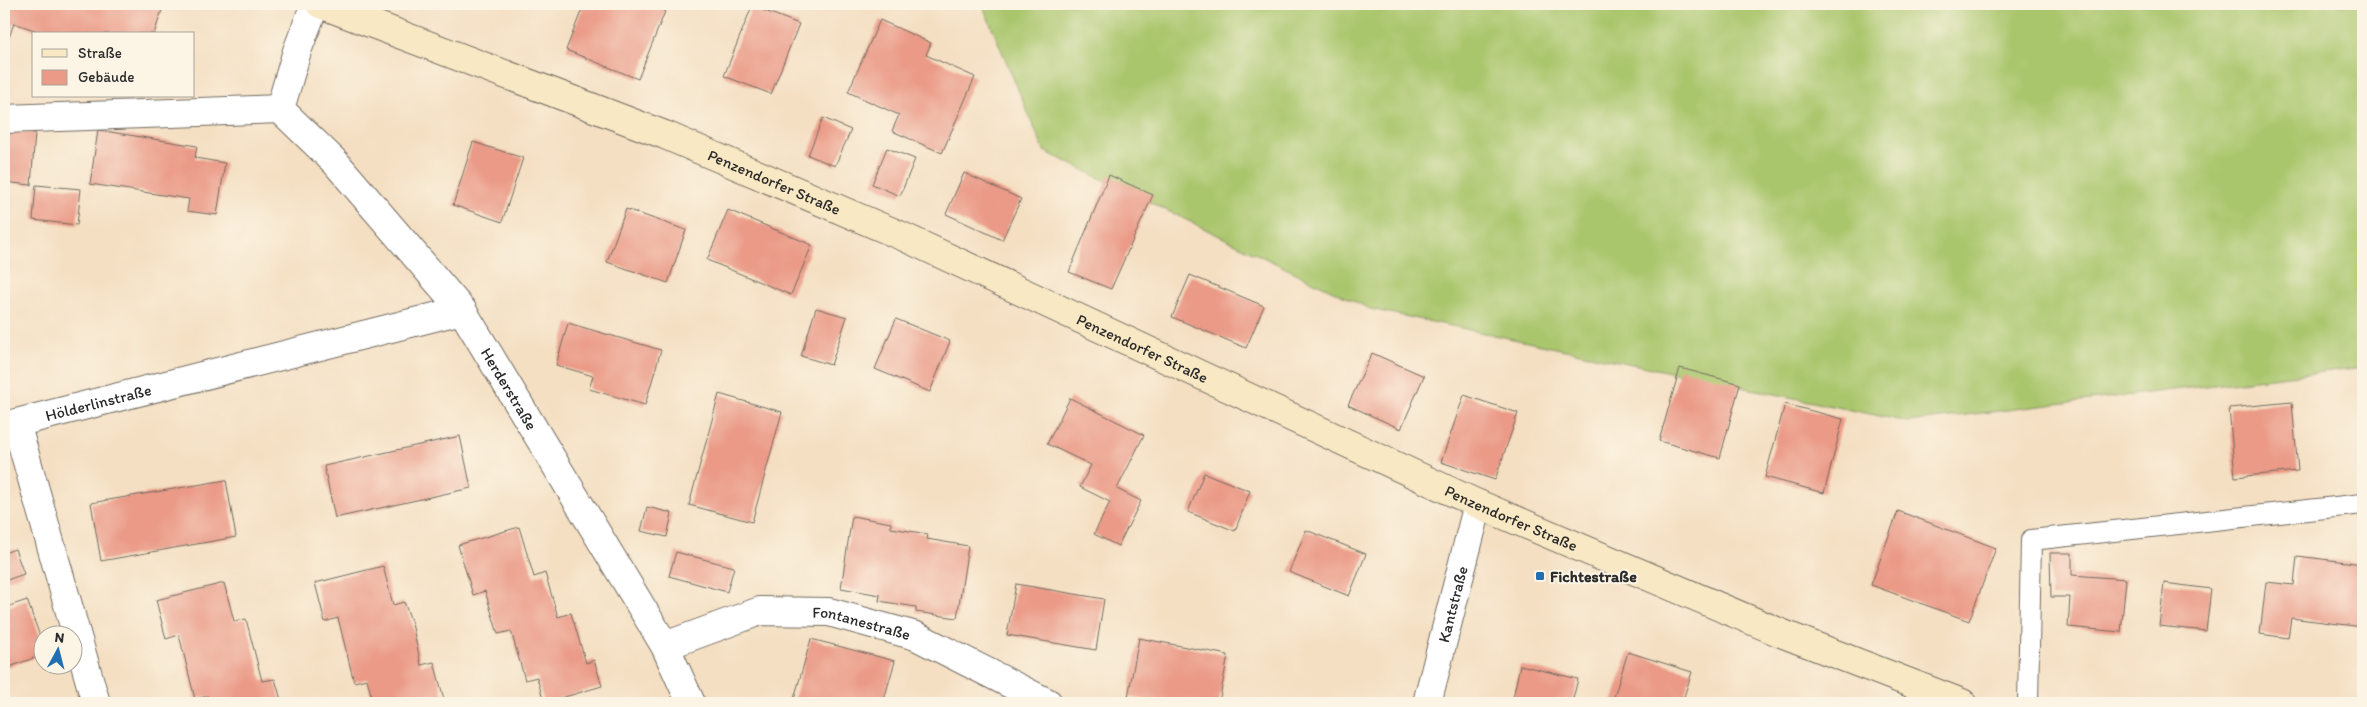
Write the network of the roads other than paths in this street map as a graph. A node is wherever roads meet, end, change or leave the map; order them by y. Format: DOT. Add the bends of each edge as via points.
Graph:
graph roads {
  1 [pos="315,4"];
  2 [pos="320,4"];
  3 [pos="280,109"];
  4 [pos="4,119"];
  5 [pos="462,310"];
  6 [pos="10,425"];
  7 [pos="1478,504"];
  8 [pos="2363,504"];
  9 [pos="665,646"];
  10 [pos="96,703"];
  11 [pos="691,703"];
  12 [pos="1048,703"];
  13 [pos="1427,703"];
  14 [pos="1962,703"];
  15 [pos="2028,703"];
  1 -- 3 [label="street"];
  2 -- 7 [label="main road, Penzendorfer Straße" via="665,135 904,237"];
  3 -- 4 [label="street"];
  3 -- 5 [label="street, Herderstraße" via="336,163"];
  5 -- 6 [label="street, Hölderlinstraße"];
  5 -- 9 [label="street, Herderstraße"];
  6 -- 10 [label="street, Hölderlinstraße"];
  7 -- 13 [label="street, Kantstraße"];
  7 -- 14 [label="main road, Penzendorfer Straße" via="1781,633"];
  8 -- 15 [label="lane" via="2031,540"];
  9 -- 11 [label="street, Herderstraße"];
  9 -- 12 [label="street, Fontanestraße" via="760,612 829,612 916,636"];
}
